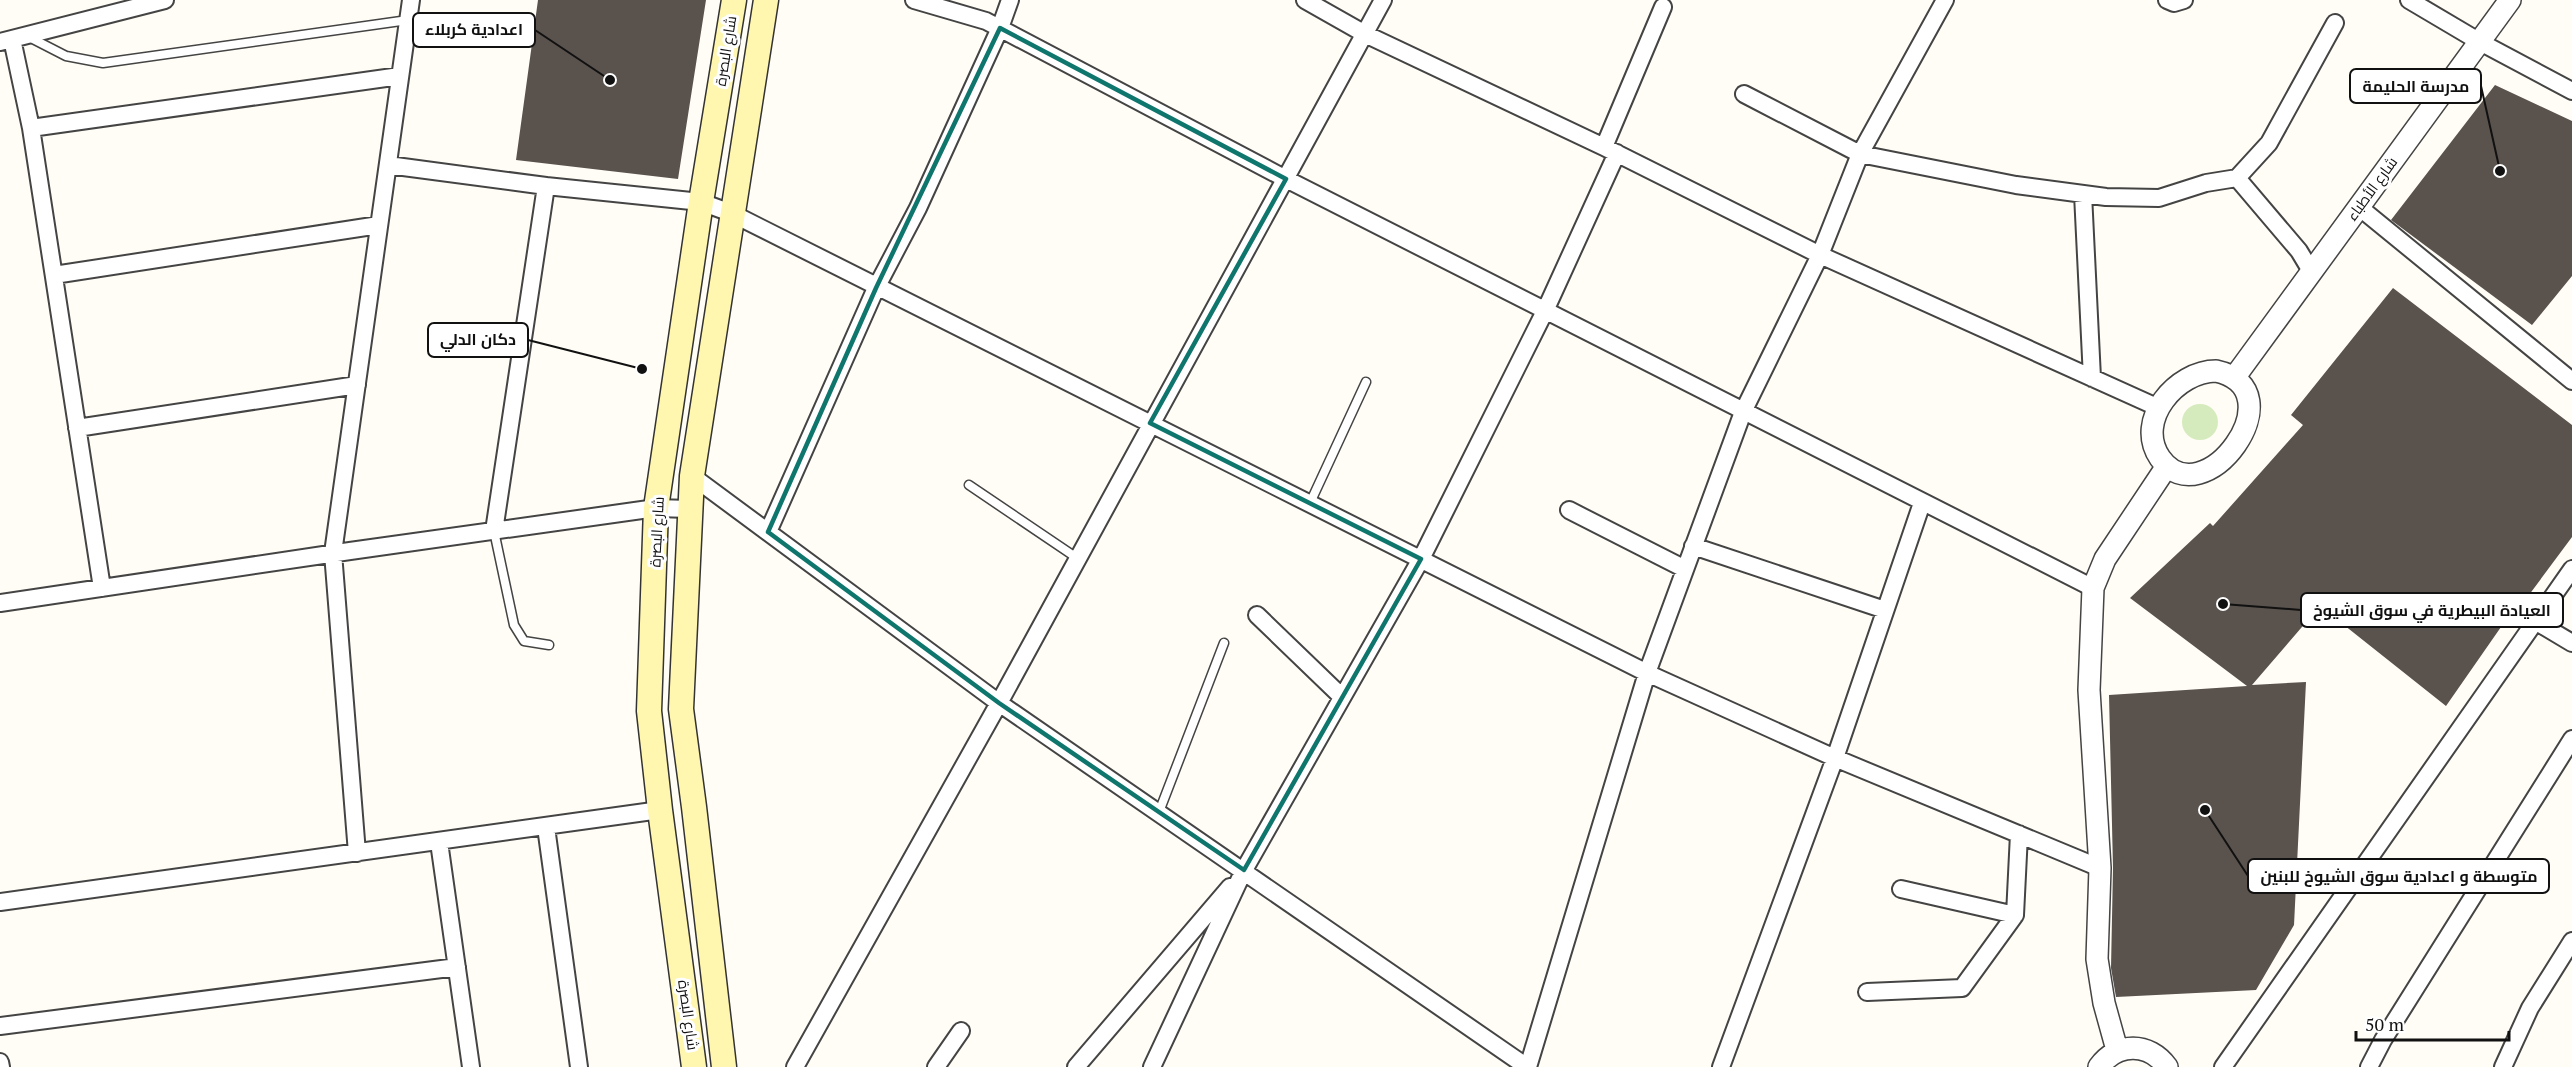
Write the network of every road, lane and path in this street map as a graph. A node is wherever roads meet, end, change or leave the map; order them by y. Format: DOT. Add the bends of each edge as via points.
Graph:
graph roads {
  1 [pos="165,0"];
  2 [pos="411,0"];
  3 [pos="734,0"];
  4 [pos="766,0"];
  5 [pos="914,0"];
  6 [pos="1010,0"];
  7 [pos="1305,0"];
  8 [pos="1383,0"];
  9 [pos="1945,0"];
  10 [pos="2168,0"];
  11 [pos="2184,0"];
  12 [pos="2409,0"];
  13 [pos="2510,0"];
  14 [pos="1663,7"];
  15 [pos="408,20"];
  16 [pos="2335,23"];
  17 [pos="1000,28"];
  18 [pos="1365,34"];
  19 [pos="13,39"];
  20 [pos="2480,42"];
  21 [pos="400,76"];
  22 [pos="2572,91"];
  23 [pos="1744,94"];
  24 [pos="31,128"];
  25 [pos="1610,150"];
  26 [pos="1860,154"];
  27 [pos="388,165"];
  28 [pos="2237,178"];
  29 [pos="1286,179"];
  30 [pos="546,186"];
  31 [pos="2083,194"];
  32 [pos="701,202"];
  33 [pos="2359,207"];
  34 [pos="731,213"];
  35 [pos="379,225"];
  36 [pos="1820,255"];
  37 [pos="2311,272"];
  38 [pos="54,275"];
  39 [pos="876,288"];
  40 [pos="1545,311"];
  41 [pos="2092,378"];
  42 [pos="2234,378"];
  43 [pos="2572,381"];
  44 [pos="1366,382"];
  45 [pos="357,385"];
  46 [pos="2159,408"];
  47 [pos="1743,412"];
  48 [pos="1150,423"];
  49 [pos="77,428"];
  50 [pos="2167,466"];
  51 [pos="692,476"];
  52 [pos="969,485"];
  53 [pos="1310,503"];
  54 [pos="1922,503"];
  55 [pos="656,508"];
  56 [pos="690,508"];
  57 [pos="1569,510"];
  58 [pos="494,531"];
  59 [pos="768,532"];
  60 [pos="1693,546"];
  61 [pos="333,553"];
  62 [pos="1077,558"];
  63 [pos="1421,559"];
  64 [pos="1685,569"];
  65 [pos="2572,569"];
  66 [pos="102,588"];
  67 [pos="2093,588"];
  68 [pos="0,603"];
  69 [pos="1885,610"];
  70 [pos="1257,615"];
  71 [pos="2535,621"];
  72 [pos="1224,643"];
  73 [pos="2572,643"];
  74 [pos="549,645"];
  75 [pos="1647,673"];
  76 [pos="1342,697"];
  77 [pos="999,703"];
  78 [pos="2572,740"];
  79 [pos="1834,758"];
  80 [pos="660,810"];
  81 [pos="1159,812"];
  82 [pos="546,827"];
  83 [pos="2019,834"];
  84 [pos="439,842"];
  85 [pos="357,853"];
  86 [pos="2100,868"];
  87 [pos="1244,870"];
  88 [pos="1901,888"];
  89 [pos="0,902"];
  90 [pos="2015,915"];
  91 [pos="2572,941"];
  92 [pos="457,967"];
  93 [pos="1867,992"];
  94 [pos="0,1026"];
  95 [pos="961,1031"];
  96 [pos="2117,1050"];
  97 [pos="0,1062"];
  98 [pos="1,1067"];
  99 [pos="471,1067"];
  100 [pos="579,1067"];
  101 [pos="694,1067"];
  102 [pos="724,1067"];
  103 [pos="795,1067"];
  104 [pos="936,1067"];
  105 [pos="1076,1067"];
  106 [pos="1152,1067"];
  107 [pos="1527,1067"];
  108 [pos="1721,1067"];
  109 [pos="2099,1067"];
  110 [pos="2167,1067"];
  111 [pos="2223,1067"];
  112 [pos="2369,1067"];
  113 [pos="2503,1067"];
  1 -- 19 [label="street"];
  2 -- 15 [label="street"];
  3 -- 32 [label="main road, شارع البصرة"];
  4 -- 34 [label="main road, شارع البصرة"];
  5 -- 17 [label="street"];
  6 -- 17 [label="street"];
  7 -- 18 [label="street"];
  8 -- 18 [label="street"];
  9 -- 26 [label="street"];
  10 -- 11 [label="street"];
  12 -- 20 [label="street"];
  13 -- 20 [label="street, شارع الأطباء"];
  14 -- 25 [label="street"];
  15 -- 19 [label="lane" via="103,63"];
  15 -- 21 [label="street"];
  16 -- 28 [label="street" via="2269,143"];
  17 -- 29 [label="street"];
  17 -- 39 [label="street" via="918,208"];
  18 -- 25 [label="street"];
  18 -- 29 [label="street"];
  19 -- 24 [label="street"];
  20 -- 22 [label="street"];
  20 -- 33 [label="street, شارع الأطباء"];
  21 -- 24 [label="street"];
  21 -- 27 [label="street"];
  23 -- 26 [label="street"];
  24 -- 38 [label="street"];
  25 -- 36 [label="street"];
  25 -- 40 [label="street"];
  26 -- 31 [label="street"];
  26 -- 36 [label="street"];
  27 -- 30 [label="street"];
  27 -- 35 [label="street"];
  28 -- 31 [label="street" via="2158,198"];
  28 -- 37 [label="street" via="2299,251"];
  29 -- 40 [label="street"];
  29 -- 48 [label="street"];
  30 -- 32 [label="street"];
  30 -- 58 [label="street"];
  31 -- 41 [label="street"];
  32 -- 34 [label="street"];
  32 -- 55 [label="main road, شارع البصرة"];
  33 -- 37 [label="street, شارع الأطباء"];
  33 -- 43 [label="street"];
  34 -- 39 [label="street"];
  34 -- 51 [label="main road, شارع البصرة"];
  35 -- 38 [label="street"];
  35 -- 45 [label="street"];
  36 -- 41 [label="street"];
  36 -- 47 [label="street"];
  37 -- 42 [label="street, شارع الأطباء"];
  38 -- 49 [label="street"];
  39 -- 48 [label="street"];
  39 -- 59 [label="street"];
  40 -- 47 [label="street"];
  40 -- 63 [label="street"];
  41 -- 46 [label="street"];
  42 -- 46 [label="street" via="2216,371 2192,376 2175,387"];
  42 -- 50 [label="street" via="2248,405 2246,424 2235,448 2204,471 2185,473"];
  44 -- 53 [label="lane"];
  45 -- 49 [label="street"];
  45 -- 61 [label="street"];
  46 -- 50 [label="street" via="2153,439"];
  47 -- 54 [label="street"];
  47 -- 60 [label="street"];
  48 -- 53 [label="street"];
  48 -- 62 [label="street"];
  49 -- 66 [label="street"];
  50 -- 67 [label="street" via="2105,559"];
  51 -- 56 [label="main road, شارع البصرة"];
  51 -- 59 [label="street"];
  52 -- 62 [label="lane"];
  53 -- 63 [label="street"];
  54 -- 67 [label="street"];
  54 -- 69 [label="street"];
  55 -- 56 [label="street"];
  55 -- 58 [label="street"];
  55 -- 80 [label="main road, شارع البصرة" via="649,711"];
  56 -- 102 [label="main road, شارع البصرة" via="681,710"];
  57 -- 64 [label="street"];
  58 -- 61 [label="street"];
  58 -- 74 [label="lane" via="514,625 524,641"];
  59 -- 77 [label="street"];
  60 -- 64 [label="street"];
  60 -- 69 [label="street"];
  61 -- 66 [label="street"];
  61 -- 85 [label="street"];
  62 -- 77 [label="street"];
  63 -- 75 [label="street"];
  63 -- 76 [label="street"];
  64 -- 75 [label="street"];
  65 -- 71 [label="street"];
  66 -- 68 [label="street"];
  67 -- 86 [label="street" via="2089,690"];
  69 -- 79 [label="street"];
  70 -- 76 [label="street"];
  71 -- 73 [label="street"];
  71 -- 111 [label="street"];
  72 -- 81 [label="lane"];
  75 -- 79 [label="street"];
  75 -- 107 [label="street"];
  76 -- 87 [label="street"];
  77 -- 81 [label="street"];
  77 -- 103 [label="street"];
  78 -- 112 [label="street"];
  79 -- 83 [label="street"];
  79 -- 108 [label="street"];
  80 -- 82 [label="street"];
  80 -- 101 [label="main road, شارع البصرة"];
  81 -- 87 [label="street"];
  82 -- 84 [label="street"];
  82 -- 100 [label="street"];
  83 -- 86 [label="street"];
  83 -- 90 [label="street"];
  84 -- 85 [label="street"];
  84 -- 92 [label="street"];
  85 -- 89 [label="street"];
  86 -- 96 [label="street" via="2097,959"];
  87 -- 105 [label="street"];
  87 -- 106 [label="street"];
  87 -- 107 [label="street"];
  88 -- 90 [label="street"];
  90 -- 93 [label="street" via="1962,988"];
  91 -- 113 [label="street" via="2530,1008"];
  92 -- 94 [label="street"];
  92 -- 99 [label="street"];
  95 -- 104 [label="street"];
  96 -- 109 [label="street"];
  96 -- 110 [label="street" via="2147,1049"];
  97 -- 98 [label="street"];
}
